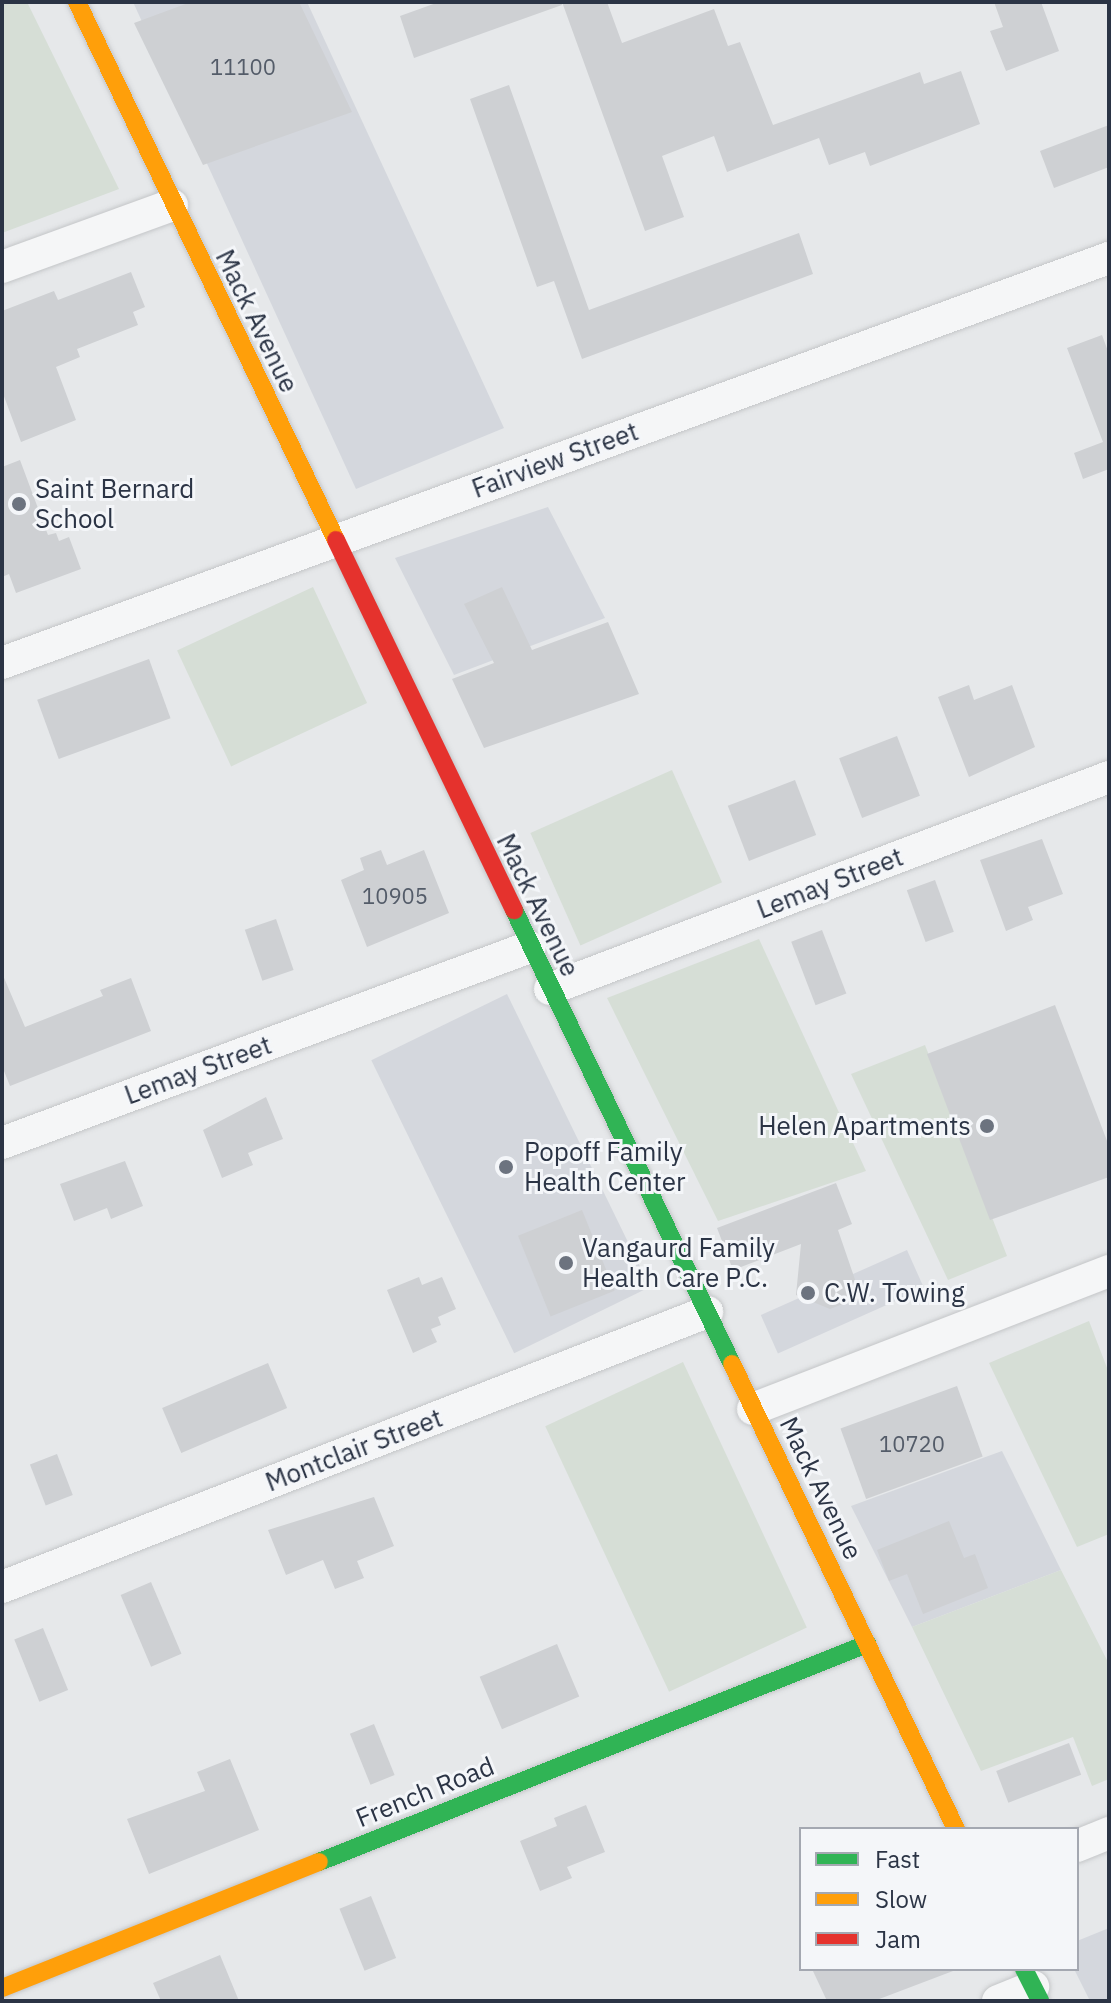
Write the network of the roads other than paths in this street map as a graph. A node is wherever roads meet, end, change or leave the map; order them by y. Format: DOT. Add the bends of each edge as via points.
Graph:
graph roads {
  1 [pos="77,2"];
  2 [pos="172,205"];
  3 [pos="1109,258"];
  4 [pos="2,267"];
  5 [pos="333,540"];
  6 [pos="2,663"];
  7 [pos="1109,777"];
  8 [pos="530,947"];
  9 [pos="550,989"];
  10 [pos="2,1143"];
  11 [pos="1109,1271"];
  12 [pos="707,1312"];
  13 [pos="753,1409"];
  14 [pos="2,1587"];
  15 [pos="867,1644"];
  16 [pos="955,1827"];
  17 [pos="1109,1833"];
  18 [pos="1079,1845"];
  19 [pos="1032,1986"];
  20 [pos="2,1988"];
  21 [pos="998,2001"];
  1 -- 2 [label="main road, Mack Avenue"];
  2 -- 4 [label="street"];
  2 -- 5 [label="main road, Mack Avenue"];
  3 -- 5 [label="street, Fairview Street"];
  5 -- 6 [label="street, Fairview Street"];
  5 -- 8 [label="main road, Mack Avenue"];
  7 -- 9 [label="street, Lemay Street"];
  8 -- 9 [label="main road, Mack Avenue"];
  8 -- 10 [label="street, Lemay Street"];
  9 -- 12 [label="main road, Mack Avenue"];
  11 -- 13 [label="street"];
  12 -- 13 [label="main road, Mack Avenue"];
  12 -- 14 [label="street, Montclair Street"];
  13 -- 15 [label="main road, Mack Avenue"];
  15 -- 16 [label="main road, Mack Avenue"];
  15 -- 20 [label="main road, French Road"];
  17 -- 18 [label="street"];
  19 -- 21 [label="street"];
}
